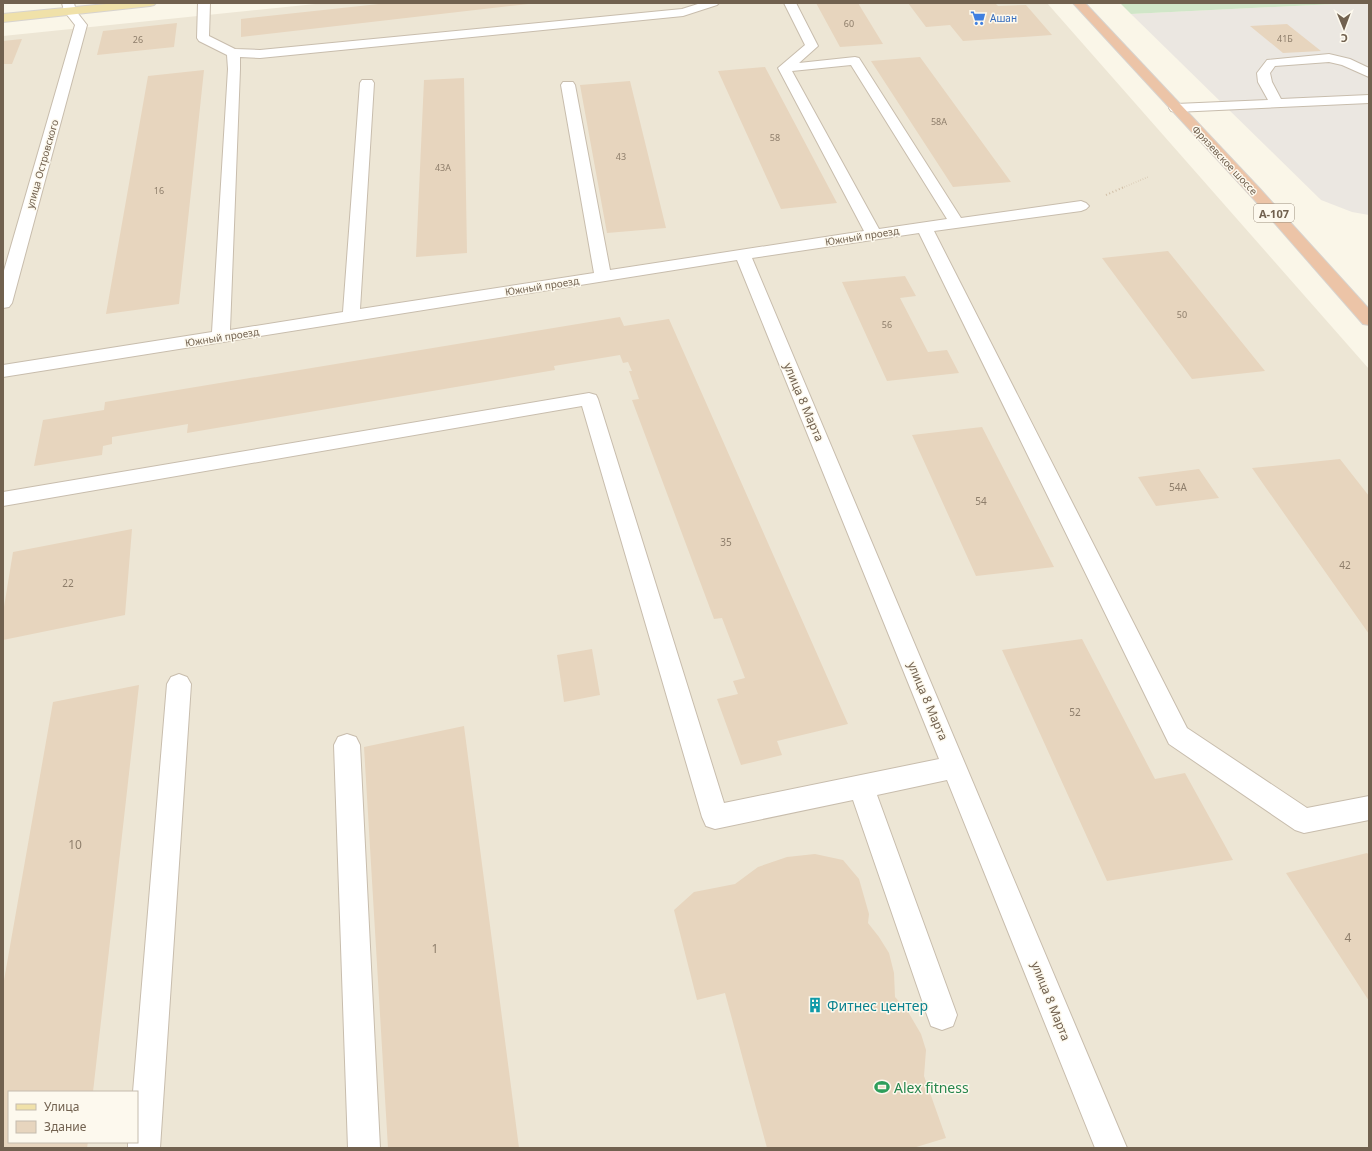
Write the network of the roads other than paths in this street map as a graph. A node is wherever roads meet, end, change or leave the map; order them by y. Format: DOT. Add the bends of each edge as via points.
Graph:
graph roads {
  1 [pos="150,3"];
  2 [pos="204,3"];
  3 [pos="713,3"];
  4 [pos="790,3"];
  5 [pos="1079,3"];
  6 [pos="69,7"];
  7 [pos="3,18"];
  8 [pos="232,53"];
  9 [pos="784,68"];
  10 [pos="1369,73"];
  11 [pos="367,83"];
  12 [pos="568,85"];
  13 [pos="1369,99"];
  14 [pos="1277,103"];
  15 [pos="1176,108"];
  16 [pos="1081,206"];
  17 [pos="957,223"];
  18 [pos="924,227"];
  19 [pos="874,234"];
  20 [pos="743,255"];
  21 [pos="603,277"];
  22 [pos="3,303"];
  23 [pos="351,317"];
  24 [pos="1369,320"];
  25 [pos="221,338"];
  26 [pos="3,371"];
  27 [pos="3,499"];
  28 [pos="179,684"];
  29 [pos="347,745"];
  30 [pos="955,767"];
  31 [pos="861,787"];
  32 [pos="1369,808"];
  33 [pos="942,1015"];
  34 [pos="144,1148"];
  35 [pos="364,1148"];
  36 [pos="1111,1148"];
  1 -- 6 [label="main road"];
  2 -- 8 [label="street" via="203,38"];
  3 -- 8 [label="street" via="683,12 260,54"];
  4 -- 9 [label="street" via="812,46"];
  5 -- 15 [label="highway, Фрязевское шоссе / А-107"];
  6 -- 7 [label="main road"];
  6 -- 22 [label="street, улица Островского" via="81,25"];
  8 -- 25 [label="street" via="234,69"];
  9 -- 17 [label="street" via="855,61"];
  9 -- 19 [label="street"];
  10 -- 14 [label="street" via="1346,62 1329,58 1271,63 1263,73"];
  11 -- 23 [label="street"];
  12 -- 21 [label="street"];
  13 -- 14 [label="street"];
  14 -- 15 [label="street"];
  15 -- 24 [label="highway, Фрязевское шоссе / А-107"];
  16 -- 17 [label="street, Южный проезд"];
  17 -- 18 [label="street, Южный проезд"];
  18 -- 19 [label="street, Южный проезд"];
  18 -- 32 [label="street" via="1178,736 1304,822"];
  19 -- 20 [label="street, Южный проезд"];
  20 -- 21 [label="street, Южный проезд"];
  20 -- 30 [label="street, улица 8 Марта"];
  21 -- 23 [label="street, Южный проезд"];
  23 -- 25 [label="street, Южный проезд"];
  25 -- 26 [label="street, Южный проезд"];
  27 -- 31 [label="street" via="589,399 715,816"];
  28 -- 34 [label="street"];
  29 -- 35 [label="street"];
  30 -- 31 [label="street"];
  30 -- 36 [label="street, улица 8 Марта"];
  31 -- 33 [label="street"];
}
